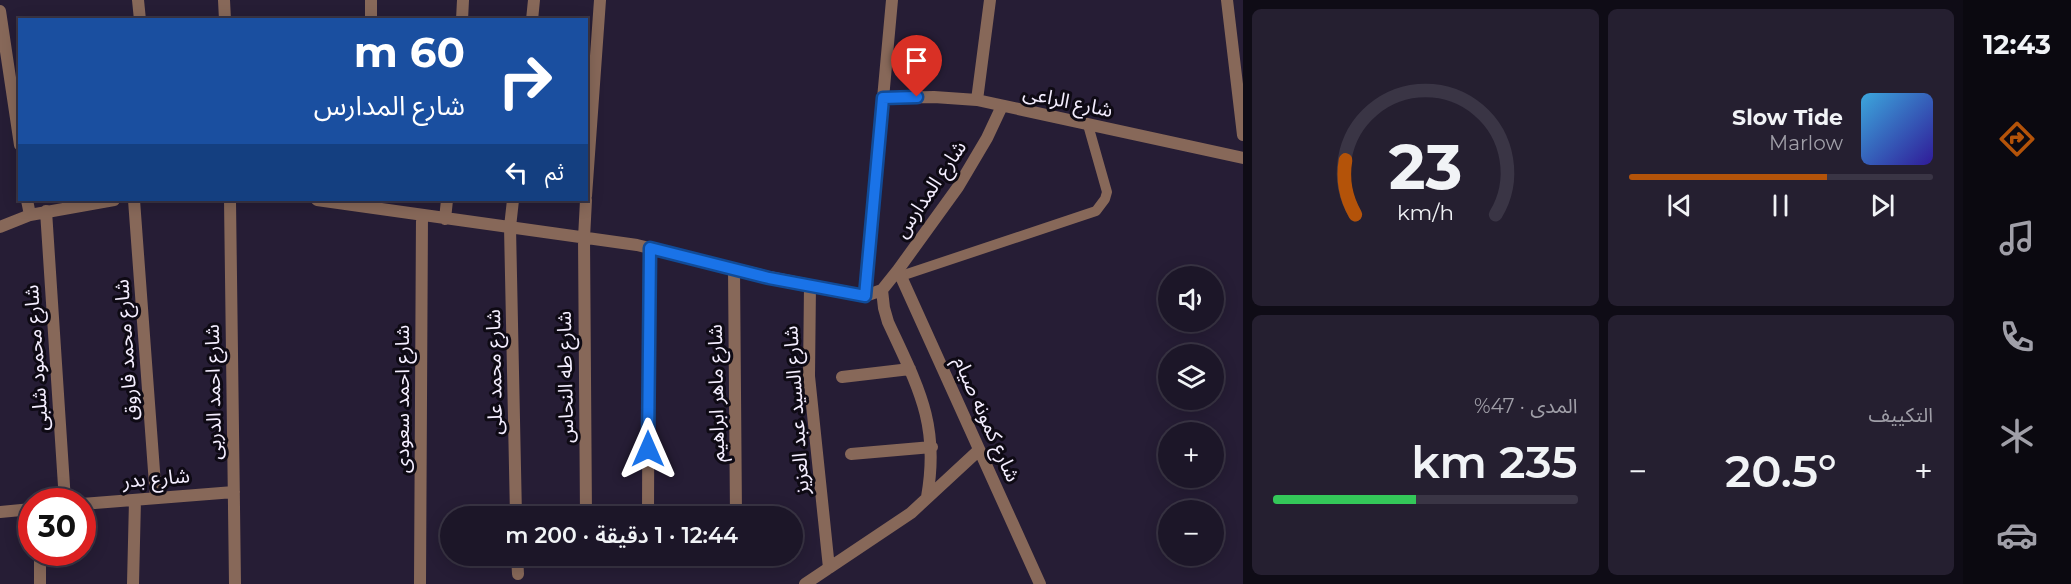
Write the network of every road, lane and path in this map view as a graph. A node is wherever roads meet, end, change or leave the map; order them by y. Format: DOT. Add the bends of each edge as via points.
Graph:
graph roads {
  1 [pos="138,0"];
  2 [pos="224,0"];
  3 [pos="371,0"];
  4 [pos="463,0"];
  5 [pos="534,0"];
  6 [pos="600,0"];
  7 [pos="892,0"];
  8 [pos="990,0"];
  9 [pos="1227,0"];
  10 [pos="0,11"];
  11 [pos="140,18"];
  12 [pos="225,18"];
  13 [pos="371,18"];
  14 [pos="462,18"];
  15 [pos="532,18"];
  16 [pos="14,67"];
  17 [pos="883,98"];
  18 [pos="977,100"];
  19 [pos="1002,106"];
  20 [pos="18,119"];
  21 [pos="1088,125"];
  22 [pos="1243,135"];
  23 [pos="1243,158"];
  24 [pos="588,170"];
  25 [pos="27,201"];
  26 [pos="108,201"];
  27 [pos="134,201"];
  28 [pos="230,201"];
  29 [pos="334,201"];
  30 [pos="447,201"];
  31 [pos="513,201"];
  32 [pos="586,201"];
  33 [pos="368,203"];
  34 [pos="46,211"];
  35 [pos="422,214"];
  36 [pos="30,215"];
  37 [pos="445,219"];
  38 [pos="0,227"];
  39 [pos="510,227"];
  40 [pos="584,238"];
  41 [pos="650,248"];
  42 [pos="734,269"];
  43 [pos="900,273"];
  44 [pos="810,285"];
  45 [pos="882,290"];
  46 [pos="865,296"];
  47 [pos="910,369"];
  48 [pos="842,377"];
  49 [pos="932,447"];
  50 [pos="979,450"];
  51 [pos="851,454"];
  52 [pos="64,488"];
  53 [pos="234,492"];
  54 [pos="927,497"];
  55 [pos="156,498"];
  56 [pos="135,500"];
  57 [pos="96,503"];
  58 [pos="516,506"];
  59 [pos="586,506"];
  60 [pos="648,506"];
  61 [pos="736,506"];
  62 [pos="18,510"];
  63 [pos="0,512"];
  64 [pos="40,566"];
  65 [pos="518,566"];
  66 [pos="828,568"];
  67 [pos="518,574"];
  68 [pos="40,584"];
  69 [pos="133,584"];
  70 [pos="235,584"];
  71 [pos="420,584"];
  72 [pos="806,584"];
  73 [pos="1040,584"];
  1 -- 11 [label="street"];
  2 -- 12 [label="street"];
  3 -- 13 [label="street"];
  4 -- 14 [label="street"];
  5 -- 15 [label="street"];
  6 -- 24 [label="street, شارع طه النحاس"];
  7 -- 17 [label="street"];
  8 -- 18 [label="street"];
  9 -- 22 [label="street"];
  10 -- 16 [label="street"];
  16 -- 20 [label="street"];
  17 -- 18 [label="street, شارع الراعى"];
  17 -- 46 [label="street"];
  18 -- 19 [label="street, شارع الراعى"];
  19 -- 21 [label="street, شارع الراعى"];
  19 -- 43 [label="street, شارع المدارس" via="958,188"];
  21 -- 23 [label="street, شارع الراعى"];
  21 -- 43 [label="lane" via="1107,192 1096,211"];
  25 -- 36 [label="street"];
  26 -- 34 [label="street"];
  27 -- 55 [label="street, شارع محمد فاروق"];
  28 -- 53 [label="street, شارع احمد الدربى"];
  29 -- 33 [label="street"];
  30 -- 37 [label="street"];
  31 -- 39 [label="street, شارع محمد على"];
  32 -- 40 [label="street, شارع طه النحاس"];
  33 -- 35 [label="street"];
  34 -- 36 [label="street"];
  34 -- 52 [label="street, شارع محمود شلبى"];
  35 -- 37 [label="street"];
  35 -- 71 [label="street, شارع احمد سعودى"];
  36 -- 38 [label="street"];
  37 -- 39 [label="street"];
  39 -- 40 [label="street"];
  39 -- 58 [label="street, شارع محمد على"];
  40 -- 41 [label="street"];
  40 -- 59 [label="street, شارع طه النحاس"];
  41 -- 42 [label="street"];
  41 -- 60 [label="street"];
  42 -- 44 [label="street"];
  42 -- 61 [label="street, شارع ماهر ابراهيم"];
  43 -- 45 [label="street, شارع المدارس"];
  43 -- 50 [label="street, شارع كمونه صيام"];
  44 -- 46 [label="street"];
  44 -- 66 [label="street, شارع السيد عبد العزيز" via="809,376"];
  45 -- 46 [label="street"];
  45 -- 47 [label="street" via="888,322"];
  47 -- 48 [label="street"];
  47 -- 49 [label="street" via="925,407"];
  49 -- 51 [label="street"];
  49 -- 54 [label="street"];
  50 -- 54 [label="street"];
  50 -- 73 [label="street, شارع كمونه صيام"];
  53 -- 55 [label="street, شارع بدر"];
  53 -- 70 [label="street, شارع احمد الدربى"];
  54 -- 66 [label="street" via="888,530"];
  55 -- 56 [label="street, شارع بدر"];
  56 -- 57 [label="street, شارع بدر"];
  56 -- 69 [label="street"];
  62 -- 63 [label="street"];
  64 -- 68 [label="street"];
  65 -- 67 [label="street"];
  66 -- 72 [label="street"];
}
